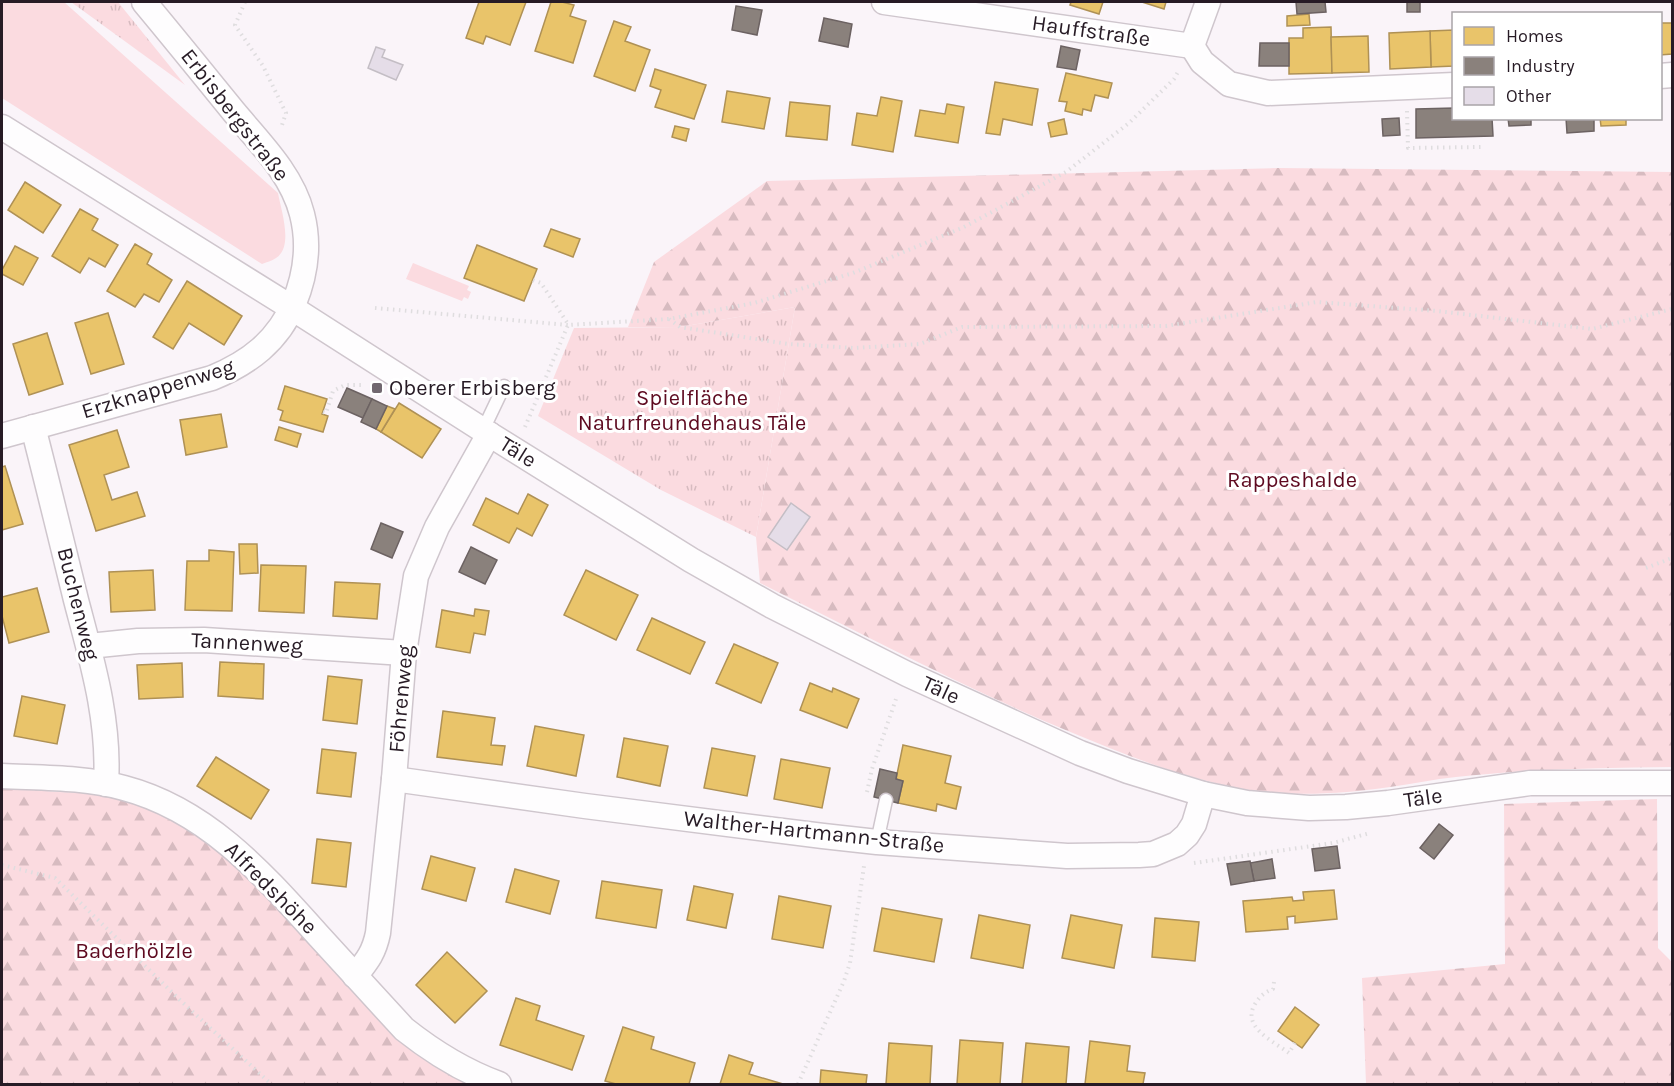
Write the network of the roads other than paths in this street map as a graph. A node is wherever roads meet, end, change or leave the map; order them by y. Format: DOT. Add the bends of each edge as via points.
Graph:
graph roads {
  1 [pos="144,2"];
  2 [pos="884,2"];
  3 [pos="1208,2"];
  4 [pos="1192,46"];
  5 [pos="1452,85"];
  6 [pos="2,127"];
  7 [pos="292,308"];
  8 [pos="504,386"];
  9 [pos="33,427"];
  10 [pos="486,432"];
  11 [pos="2,436"];
  12 [pos="89,646"];
  13 [pos="404,653"];
  14 [pos="2,776"];
  15 [pos="394,779"];
  16 [pos="1672,783"];
  17 [pos="106,784"];
  18 [pos="1203,794"];
  19 [pos="885,800"];
  20 [pos="872,841"];
  21 [pos="355,976"];
  22 [pos="498,1084"];
  1 -- 7 [label="street, Erbisbergstraße" via="264,148 295,194 302,214 307,257"];
  2 -- 4 [label="street, Hauffstraße"];
  3 -- 4 [label="street"];
  4 -- 5 [label="street" via="1202,62 1229,84 1268,93"];
  6 -- 7 [label="street"];
  7 -- 9 [label="street, Erzknappenweg" via="262,349 233,369"];
  7 -- 10 [label="street, Täle"];
  8 -- 10 [label="lane"];
  9 -- 11 [label="street, Erzknappenweg"];
  9 -- 12 [label="street, Buchenweg"];
  10 -- 13 [label="street, Föhrenweg" via="416,576"];
  10 -- 18 [label="street, Täle" via="772,606 907,674 1080,753"];
  12 -- 13 [label="street, Tannenweg" via="204,640"];
  12 -- 17 [label="street, Buchenweg" via="105,725"];
  13 -- 15 [label="street, Föhrenweg"];
  14 -- 17 [label="street, Alfredshöhe"];
  15 -- 20 [label="street, Walther-Hartmann-Straße"];
  15 -- 21 [label="street, Föhrenweg" via="375,946"];
  16 -- 18 [label="street, Täle" via="1530,783 1388,803 1309,808 1247,803"];
  17 -- 21 [label="street, Alfredshöhe" via="173,807 224,839"];
  18 -- 20 [label="street, Walther-Hartmann-Straße" via="1188,835 1153,854 1067,856"];
  19 -- 20 [label="lane"];
  21 -- 22 [label="street, Alfredshöhe" via="404,1029 428,1048 470,1073"];
}
